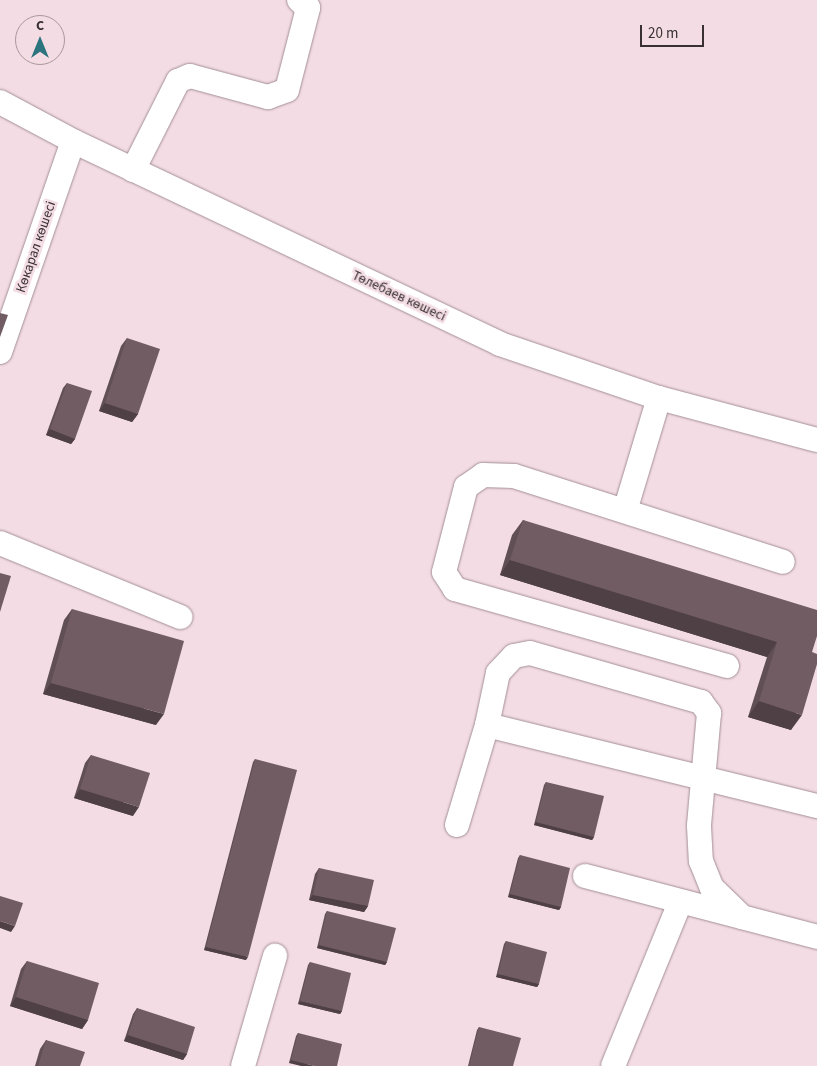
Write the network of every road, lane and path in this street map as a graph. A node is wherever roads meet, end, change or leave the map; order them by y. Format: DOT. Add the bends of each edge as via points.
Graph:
graph roads {
  1 [pos="300,0"];
  2 [pos="0,102"];
  3 [pos="73,141"];
  4 [pos="134,170"];
  5 [pos="0,352"];
  6 [pos="659,398"];
  7 [pos="817,440"];
  8 [pos="625,511"];
  9 [pos="0,543"];
  10 [pos="783,562"];
  11 [pos="180,616"];
  12 [pos="727,666"];
  13 [pos="487,725"];
  14 [pos="702,777"];
  15 [pos="817,806"];
  16 [pos="457,825"];
  17 [pos="585,876"];
  18 [pos="680,903"];
  19 [pos="742,917"];
  20 [pos="817,937"];
  21 [pos="275,956"];
  22 [pos="243,1066"];
  23 [pos="613,1066"];
  1 -- 4 [label="street" via="308,8 287,90 268,97 190,76 178,81"];
  2 -- 3 [label="street, Төлебаев көшесі"];
  3 -- 4 [label="street, Төлебаев көшесі"];
  3 -- 5 [label="street, Көкарал көшесі"];
  4 -- 6 [label="street, Төлебаев көшесі" via="500,344"];
  6 -- 7 [label="street, Төлебаев көшесі"];
  6 -- 8 [label="street"];
  8 -- 10 [label="street"];
  8 -- 12 [label="street" via="514,476 483,475 466,487 444,572 454,589"];
  9 -- 11 [label="street"];
  13 -- 14 [label="street"];
  13 -- 14 [label="street" via="498,673 514,656 530,653 700,702 709,713"];
  13 -- 16 [label="street"];
  14 -- 15 [label="street"];
  14 -- 19 [label="street" via="701,861 712,888"];
  17 -- 18 [label="street"];
  18 -- 19 [label="street"];
  18 -- 23 [label="street"];
  19 -- 20 [label="street"];
  21 -- 22 [label="street"];
}
